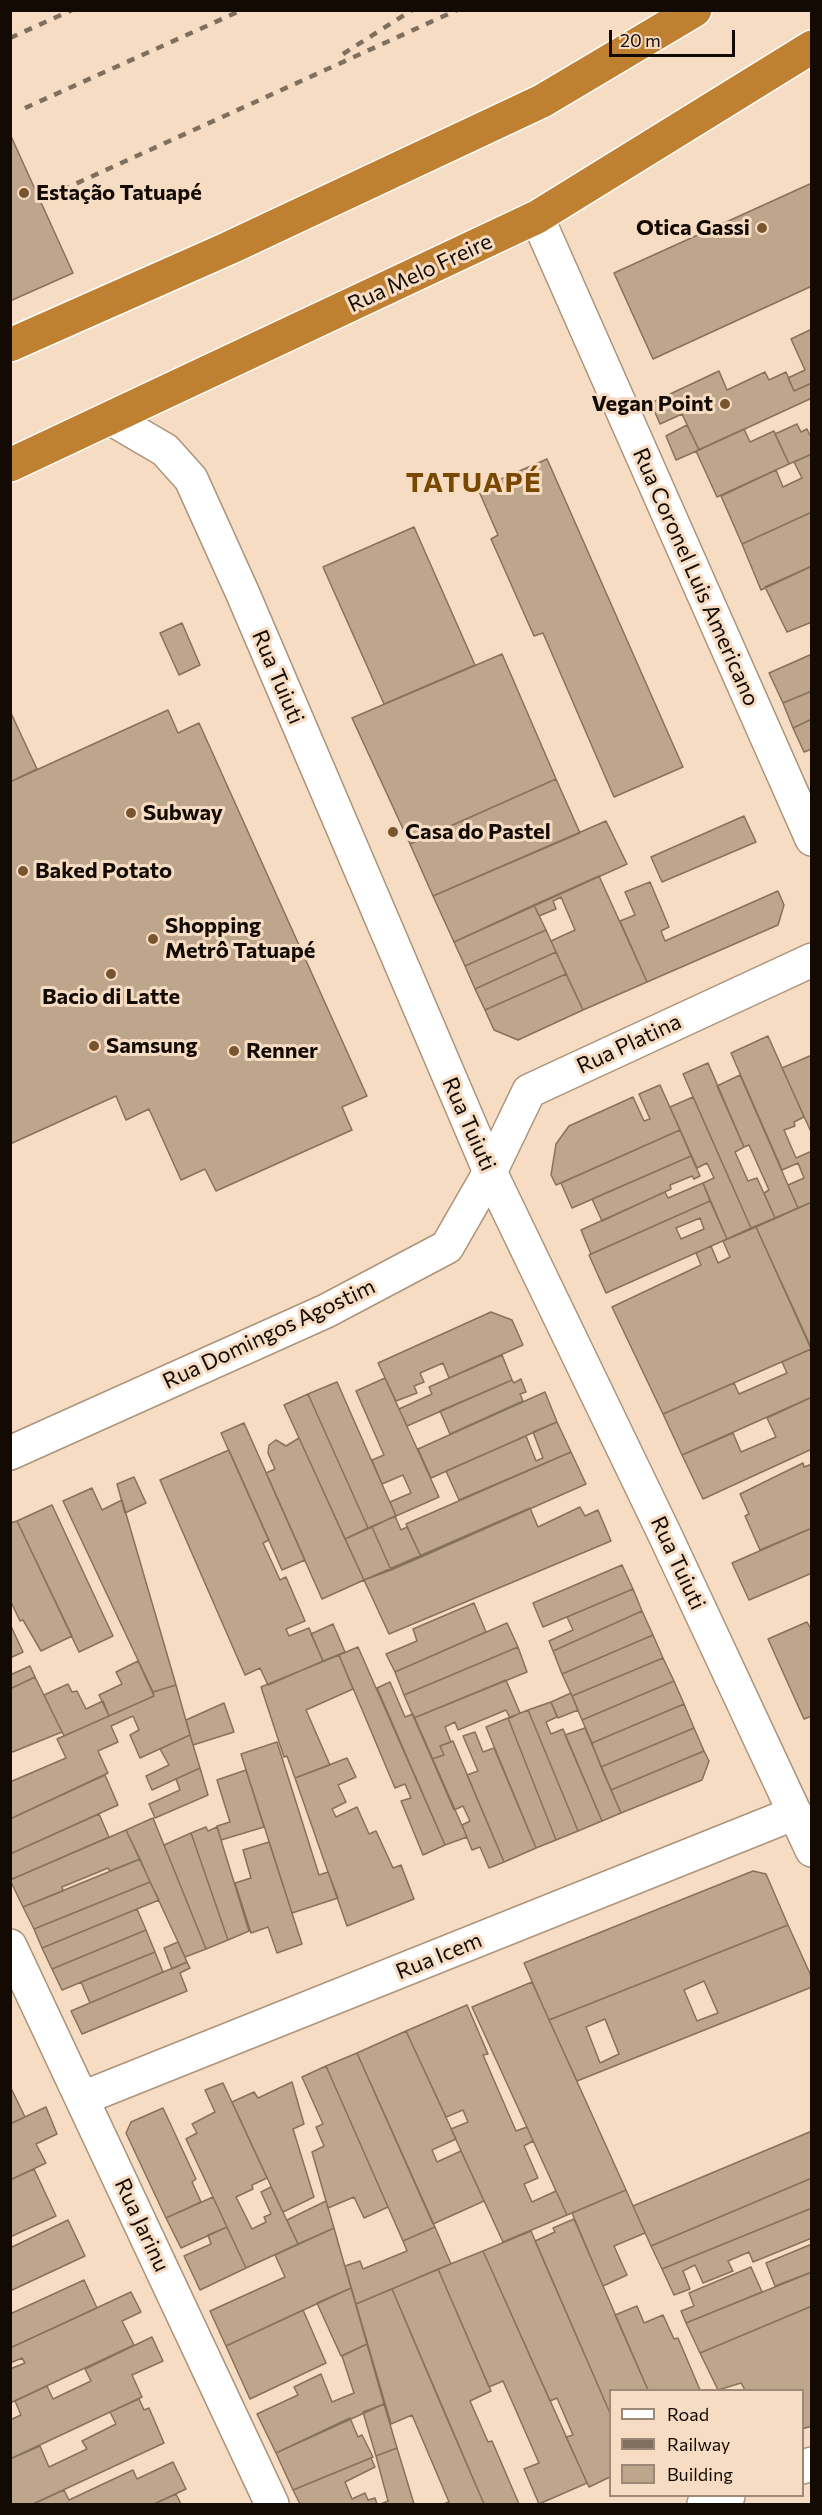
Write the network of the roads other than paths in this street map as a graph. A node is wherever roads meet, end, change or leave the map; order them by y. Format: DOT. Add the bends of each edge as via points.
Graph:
graph roads {
  1 [pos="695,10"];
  2 [pos="812,47"];
  3 [pos="537,217"];
  4 [pos="10,345"];
  5 [pos="112,418"];
  6 [pos="10,465"];
  7 [pos="809,827"];
  8 [pos="812,960"];
  9 [pos="490,1172"];
  10 [pos="10,1453"];
  11 [pos="795,1813"];
  12 [pos="812,1850"];
  13 [pos="10,1946"];
  14 [pos="83,2098"];
  15 [pos="725,2497"];
  16 [pos="272,2505"];
  17 [pos="704,2505"];
  1 -- 4 [label="highway" via="542,101 229,248"];
  2 -- 3 [label="highway, Rua Melo Freire"];
  3 -- 5 [label="highway, Rua Melo Freire"];
  3 -- 7 [label="street, Rua Coronel Luis Americano"];
  5 -- 6 [label="highway, Rua Melo Freire"];
  5 -- 9 [label="street, Rua Tuiuti" via="165,450 191,479"];
  8 -- 9 [label="street, Rua Platina" via="529,1091"];
  9 -- 10 [label="street, Rua Domingos Agostim" via="447,1247 326,1311"];
  9 -- 11 [label="street, Rua Tuiuti"];
  11 -- 12 [label="street, Rua Tuiuti"];
  11 -- 14 [label="street, Rua Icem"];
  13 -- 14 [label="street, Rua Jarinu"];
  14 -- 16 [label="street, Rua Jarinu"];
  15 -- 17 [label="street"];
}
